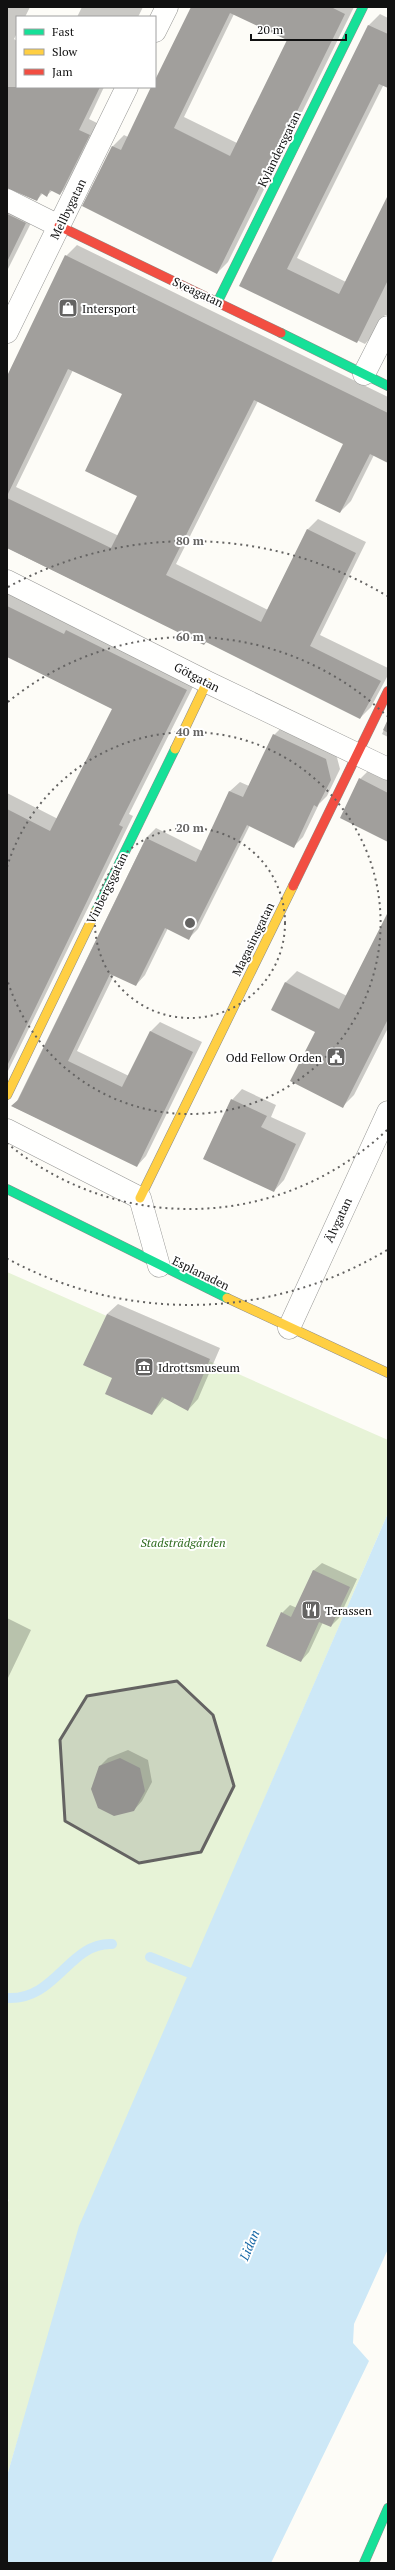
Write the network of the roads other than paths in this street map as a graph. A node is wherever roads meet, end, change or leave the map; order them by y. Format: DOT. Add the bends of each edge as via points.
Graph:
graph roads {
  1 [pos="167,7"];
  2 [pos="363,7"];
  3 [pos="156,29"];
  4 [pos="127,88"];
  5 [pos="7,200"];
  6 [pos="59,226"];
  7 [pos="218,301"];
  8 [pos="388,327"];
  9 [pos="7,332"];
  10 [pos="364,374"];
  11 [pos="388,386"];
  12 [pos="7,581"];
  13 [pos="207,682"];
  14 [pos="388,691"];
  15 [pos="358,754"];
  16 [pos="388,770"];
  17 [pos="7,1095"];
  18 [pos="388,1112"];
  19 [pos="7,1130"];
  20 [pos="7,1189"];
  21 [pos="140,1198"];
  22 [pos="159,1266"];
  23 [pos="289,1328"];
  24 [pos="388,1373"];
  25 [pos="388,2508"];
  26 [pos="364,2563"];
  1 -- 3 [label="street"];
  2 -- 7 [label="street, Kylandersgatan"];
  4 -- 6 [label="street, Mellbygatan"];
  5 -- 6 [label="street, Sveagatan"];
  6 -- 7 [label="street, Sveagatan"];
  6 -- 9 [label="street, Mellbygatan"];
  7 -- 10 [label="street, Sveagatan"];
  8 -- 10 [label="street"];
  10 -- 11 [label="street, Sveagatan"];
  12 -- 13 [label="street, Götgatan"];
  13 -- 15 [label="street, Götgatan"];
  13 -- 17 [label="street, Vinbergsgatan"];
  14 -- 15 [label="street, Magasinsgatan"];
  15 -- 16 [label="street, Götgatan"];
  15 -- 21 [label="street, Magasinsgatan"];
  18 -- 23 [label="street, Älvgatan"];
  19 -- 21 [label="street"];
  20 -- 22 [label="street, Esplanaden"];
  21 -- 22 [label="street"];
  22 -- 23 [label="street, Esplanaden"];
  23 -- 24 [label="street, Esplanaden"];
  25 -- 26 [label="street"];
}
